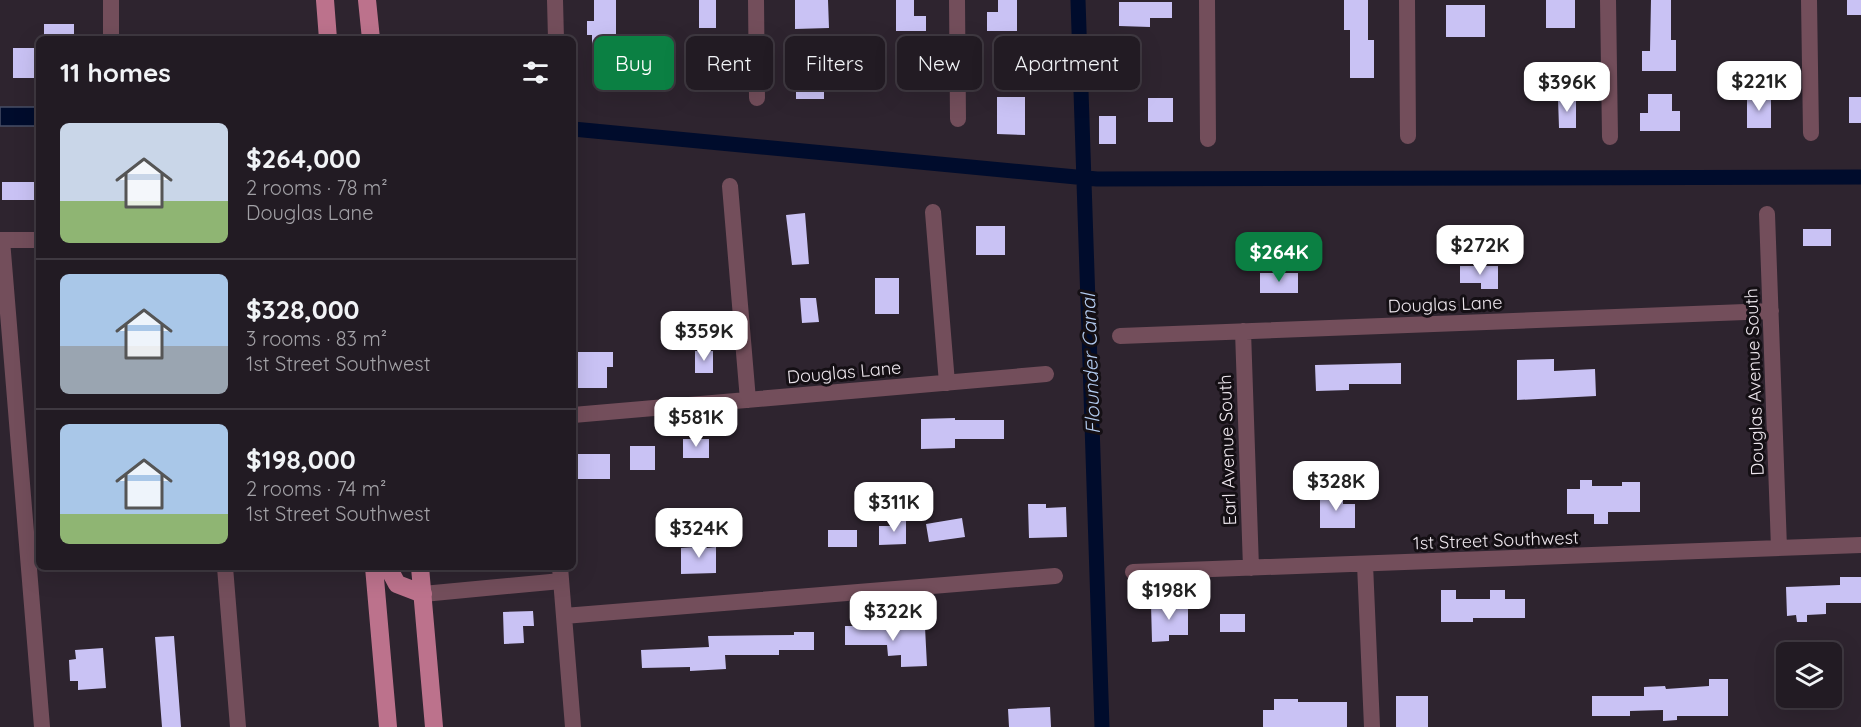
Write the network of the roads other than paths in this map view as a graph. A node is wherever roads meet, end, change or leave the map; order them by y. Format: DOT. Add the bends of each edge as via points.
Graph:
graph roads {
  1 [pos="111,0"];
  2 [pos="325,0"];
  3 [pos="367,0"];
  4 [pos="555,0"];
  5 [pos="756,0"];
  6 [pos="957,0"];
  7 [pos="1207,0"];
  8 [pos="1407,0"];
  9 [pos="1608,0"];
  10 [pos="1809,0"];
  11 [pos="111,36"];
  12 [pos="328,36"];
  13 [pos="371,36"];
  14 [pos="556,36"];
  15 [pos="757,98"];
  16 [pos="958,119"];
  17 [pos="1811,133"];
  18 [pos="1408,136"];
  19 [pos="1610,137"];
  20 [pos="1208,139"];
  21 [pos="730,186"];
  22 [pos="933,212"];
  23 [pos="1767,214"];
  24 [pos="1,240"];
  25 [pos="36,240"];
  26 [pos="1771,311"];
  27 [pos="1242,331"];
  28 [pos="1120,336"];
  29 [pos="1046,374"];
  30 [pos="947,383"];
  31 [pos="748,400"];
  32 [pos="576,415"];
  33 [pos="1861,545"];
  34 [pos="1779,548"];
  35 [pos="1365,564"];
  36 [pos="1251,568"];
  37 [pos="225,570"];
  38 [pos="374,570"];
  39 [pos="390,570"];
  40 [pos="420,570"];
  41 [pos="1133,572"];
  42 [pos="560,574"];
  43 [pos="1055,576"];
  44 [pos="423,594"];
  45 [pos="564,616"];
  46 [pos="42,727"];
  47 [pos="238,727"];
  48 [pos="388,727"];
  49 [pos="434,727"];
  50 [pos="573,727"];
  51 [pos="1372,727"];
  1 -- 11 [label="street"];
  2 -- 12 [label="main road"];
  3 -- 13 [label="main road"];
  4 -- 14 [label="street"];
  5 -- 15 [label="street"];
  6 -- 16 [label="street"];
  7 -- 20 [label="street"];
  8 -- 18 [label="street"];
  9 -- 19 [label="street"];
  10 -- 17 [label="street"];
  21 -- 31 [label="street"];
  22 -- 30 [label="street"];
  23 -- 26 [label="street, Douglas Avenue South"];
  24 -- 25 [label="street"];
  24 -- 46 [label="street"];
  26 -- 27 [label="street, Douglas Lane"];
  26 -- 34 [label="street, Douglas Avenue South"];
  27 -- 28 [label="street, Douglas Lane"];
  27 -- 36 [label="street, Earl Avenue South"];
  29 -- 30 [label="street, Douglas Lane"];
  30 -- 31 [label="street, Douglas Lane"];
  31 -- 32 [label="street, Douglas Lane"];
  33 -- 34 [label="street, 1st Street Southwest"];
  34 -- 35 [label="street, 1st Street Southwest"];
  35 -- 36 [label="street, 1st Street Southwest"];
  35 -- 51 [label="street"];
  36 -- 41 [label="street, 1st Street Southwest"];
  37 -- 47 [label="street"];
  38 -- 48 [label="main road"];
  39 -- 44 [label="main road" via="397,584"];
  40 -- 44 [label="main road"];
  42 -- 44 [label="street"];
  42 -- 45 [label="street"];
  43 -- 45 [label="street"];
  44 -- 49 [label="main road"];
  45 -- 50 [label="street"];
}
